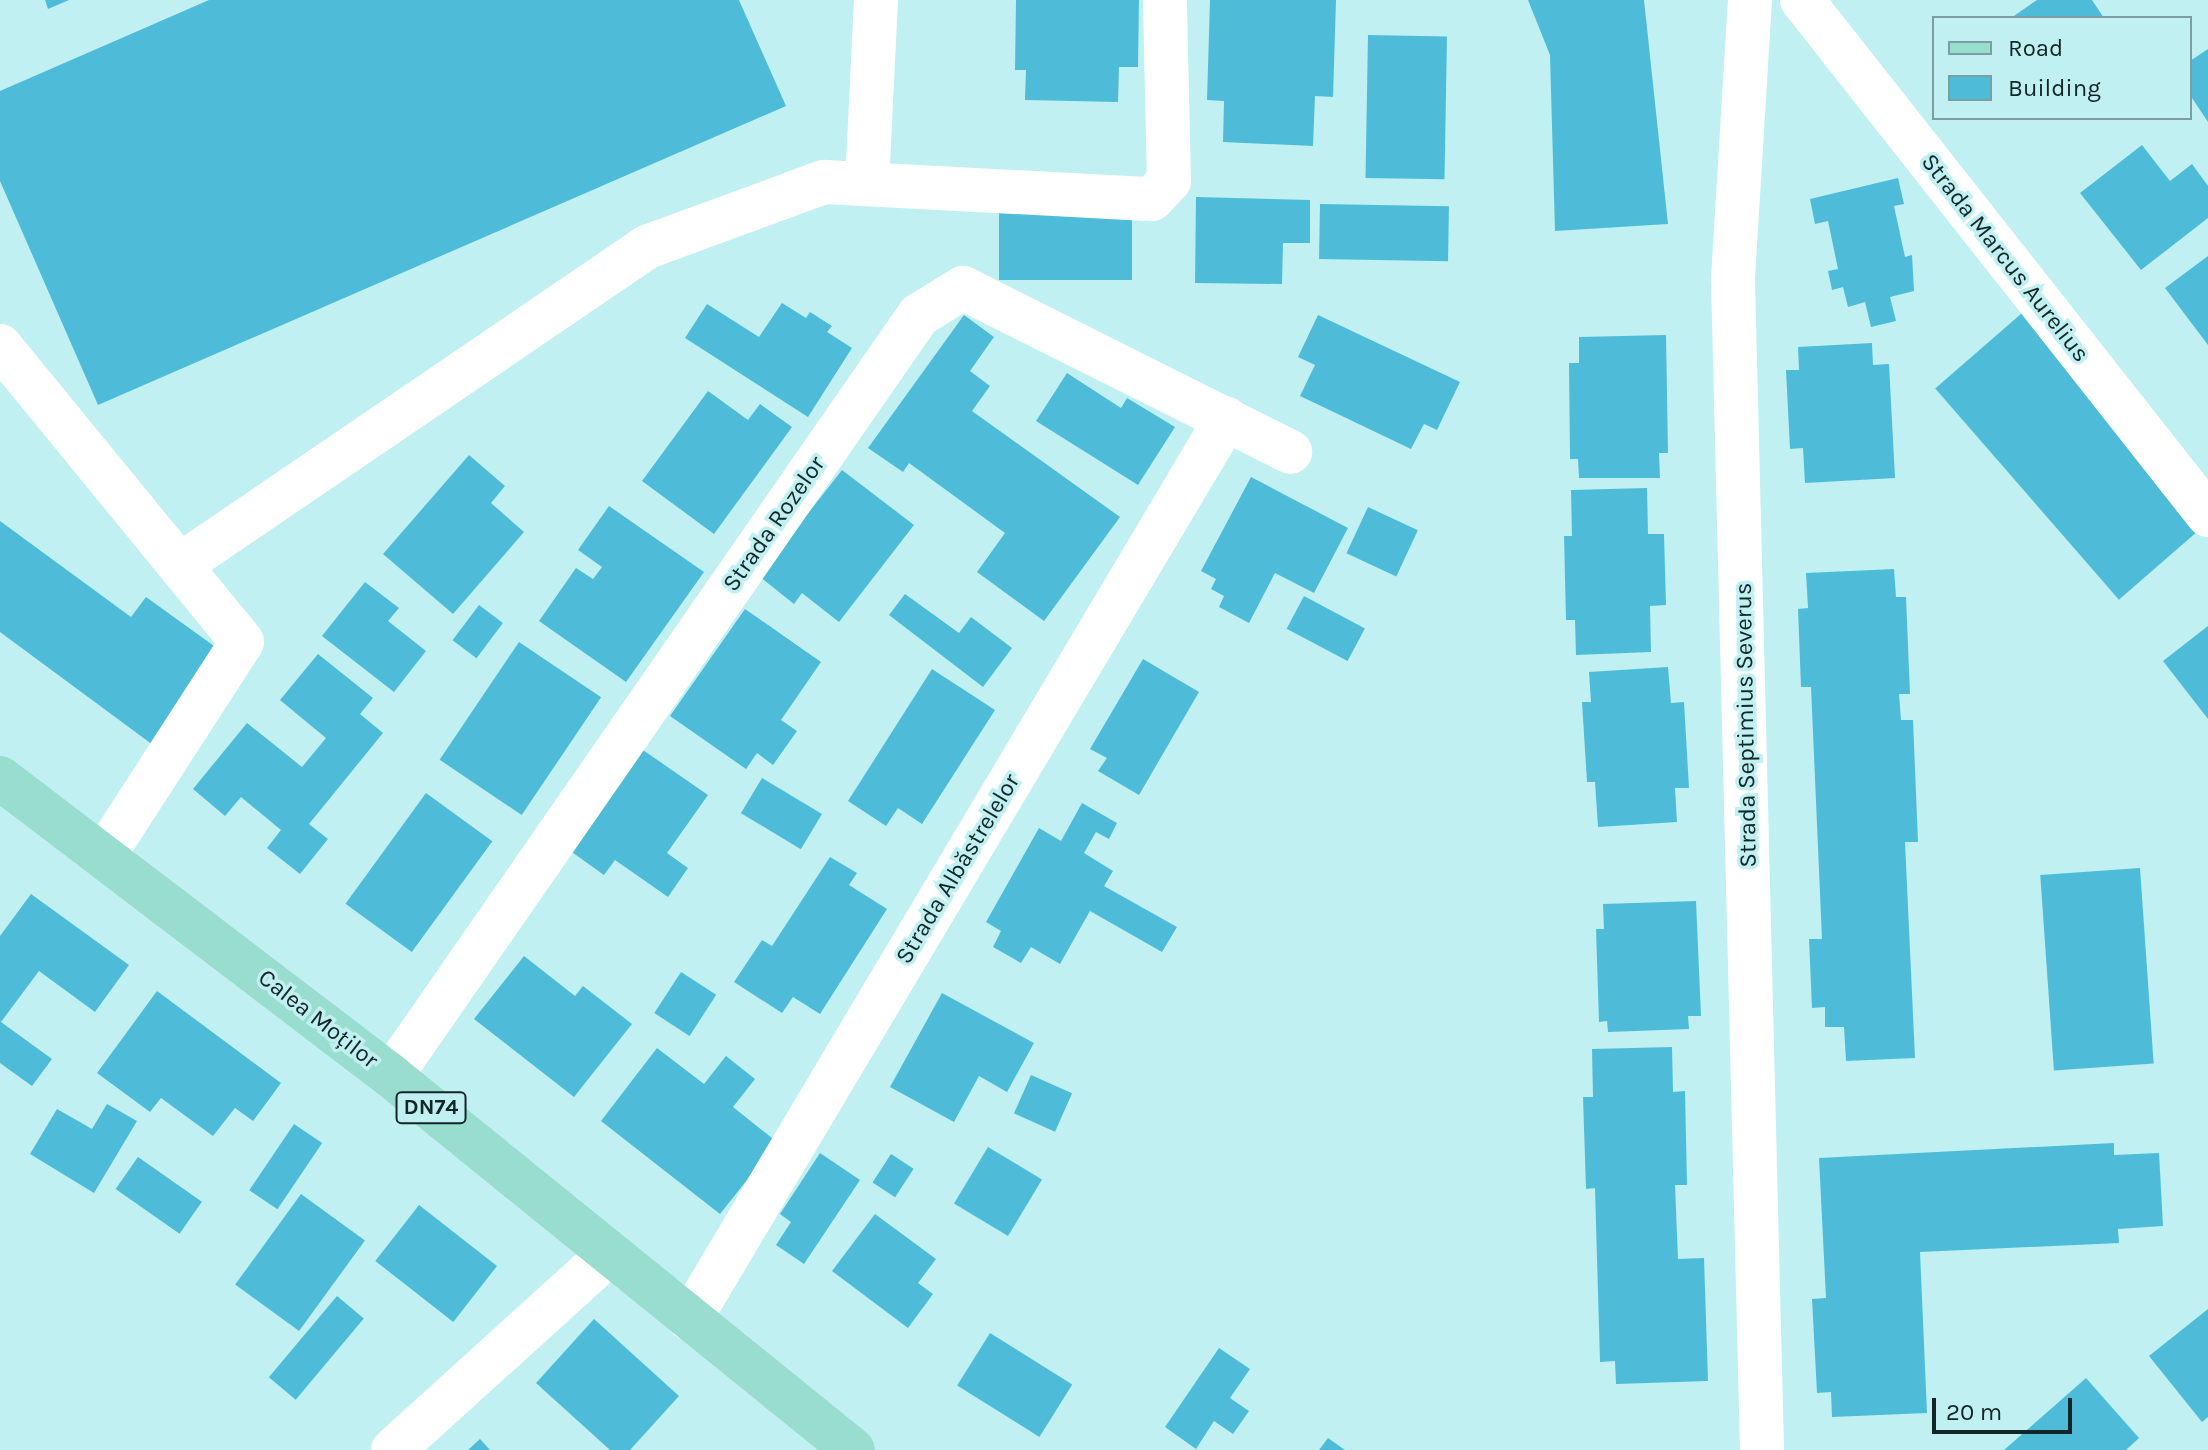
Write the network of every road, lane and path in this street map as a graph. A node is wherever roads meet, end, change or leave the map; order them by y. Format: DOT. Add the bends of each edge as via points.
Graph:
graph roads {
  1 [pos="876,0"];
  2 [pos="1165,0"];
  3 [pos="1750,0"];
  4 [pos="1802,0"];
  5 [pos="867,184"];
  6 [pos="0,346"];
  7 [pos="1226,419"];
  8 [pos="1290,452"];
  9 [pos="2208,515"];
  10 [pos="180,565"];
  11 [pos="0,778"];
  12 [pos="104,855"];
  13 [pos="391,1076"];
  14 [pos="610,1253"];
  15 [pos="690,1319"];
  16 [pos="393,1450"];
  17 [pos="853,1450"];
  18 [pos="1762,1450"];
  1 -- 5 [label="street"];
  2 -- 5 [label="street" via="1169,181 1152,199"];
  3 -- 18 [label="street, Strada Septimius Severus" via="1733,280"];
  4 -- 9 [label="street, Strada Marcus Aurelius"];
  5 -- 10 [label="street" via="824,182 647,247"];
  6 -- 10 [label="street"];
  7 -- 8 [label="street, Strada Rozelor"];
  7 -- 13 [label="street, Strada Rozelor" via="963,288 919,315"];
  7 -- 15 [label="street, Strada Albăstrelelor"];
  10 -- 12 [label="street" via="237,636 241,650"];
  11 -- 12 [label="main road, Calea Moților / DN74"];
  12 -- 13 [label="main road, Calea Moților / DN74"];
  13 -- 14 [label="main road, Calea Moților / DN74"];
  14 -- 15 [label="main road, Calea Moților / DN74"];
  14 -- 16 [label="street"];
  15 -- 17 [label="main road, Calea Moților / DN74"];
}
